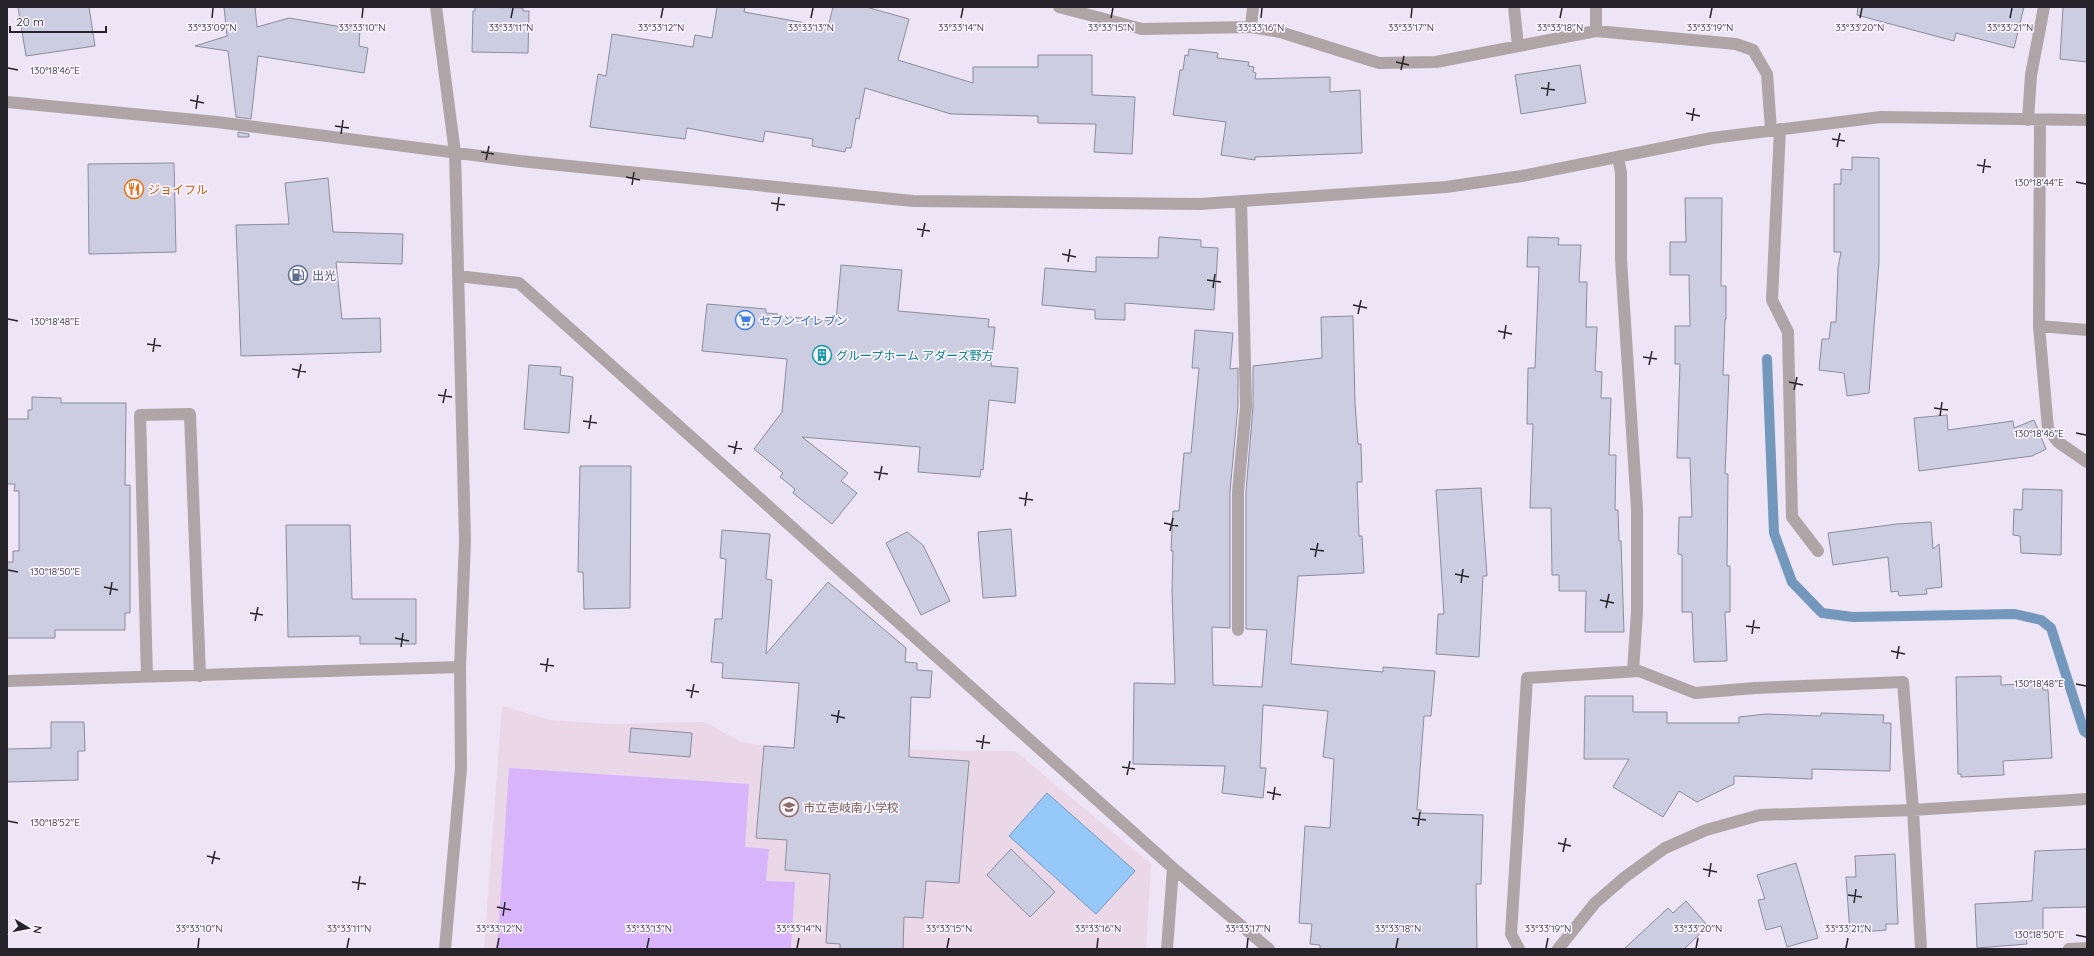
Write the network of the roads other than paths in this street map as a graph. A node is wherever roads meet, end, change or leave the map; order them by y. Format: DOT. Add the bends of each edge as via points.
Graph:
graph roads {
  1 [pos="436,7"];
  2 [pos="1253,7"];
  3 [pos="1514,7"];
  4 [pos="1596,7"];
  5 [pos="2044,7"];
  6 [pos="1064,8"];
  7 [pos="1251,27"];
  8 [pos="1596,31"];
  9 [pos="1518,46"];
  10 [pos="7,102"];
  11 [pos="2034,120"];
  12 [pos="2087,120"];
  13 [pos="1776,130"];
  14 [pos="455,153"];
  15 [pos="1618,157"];
  16 [pos="1241,200"];
  17 [pos="458,276"];
  18 [pos="2039,326"];
  19 [pos="2087,330"];
  20 [pos="2087,462"];
  21 [pos="1818,551"];
  22 [pos="1238,630"];
  23 [pos="460,667"];
  24 [pos="1633,671"];
  25 [pos="200,676"];
  26 [pos="147,677"];
  27 [pos="7,682"];
  28 [pos="2087,799"];
  29 [pos="1913,810"];
  30 [pos="1173,868"];
  31 [pos="2087,948"];
  32 [pos="446,949"];
  33 [pos="1167,949"];
  34 [pos="1269,949"];
  35 [pos="1520,949"];
  36 [pos="1558,949"];
  37 [pos="1920,949"];
  38 [pos="2069,949"];
  1 -- 14 [label="street"];
  2 -- 7 [label="street"];
  3 -- 9 [label="street"];
  4 -- 8 [label="street"];
  5 -- 11 [label="street" via="2030,75"];
  6 -- 7 [label="street" via="1142,29"];
  7 -- 9 [label="street" via="1280,32 1379,63 1436,62"];
  8 -- 9 [label="street"];
  8 -- 13 [label="street" via="1736,44 1753,50 1767,74"];
  10 -- 14 [label="street" via="217,122"];
  11 -- 12 [label="street"];
  11 -- 13 [label="street" via="1881,117"];
  11 -- 18 [label="street"];
  13 -- 15 [label="street" via="1712,138"];
  13 -- 21 [label="street" via="1772,300 1788,332 1792,517"];
  14 -- 16 [label="street" via="913,201 1200,204"];
  14 -- 17 [label="street"];
  15 -- 16 [label="street" via="1522,176 1446,187"];
  15 -- 24 [label="street" via="1621,267 1637,509 1637,612"];
  16 -- 22 [label="street" via="1246,406 1238,491"];
  17 -- 23 [label="street" via="465,542"];
  17 -- 30 [label="street" via="519,283"];
  18 -- 19 [label="street"];
  18 -- 20 [label="street" via="2048,429 2058,442"];
  23 -- 25 [label="street"];
  23 -- 32 [label="street" via="461,768"];
  24 -- 29 [label="street" via="1639,671 1695,693 1903,682"];
  24 -- 35 [label="street" via="1527,678 1511,934"];
  25 -- 26 [label="street"];
  25 -- 26 [label="street" via="190,414 140,415"];
  26 -- 27 [label="street"];
  28 -- 29 [label="street"];
  29 -- 36 [label="street" via="1760,815 1706,830 1666,848 1625,877 1595,903"];
  29 -- 37 [label="street"];
  30 -- 33 [label="street"];
  30 -- 34 [label="street"];
  31 -- 38 [label="street"];
}
